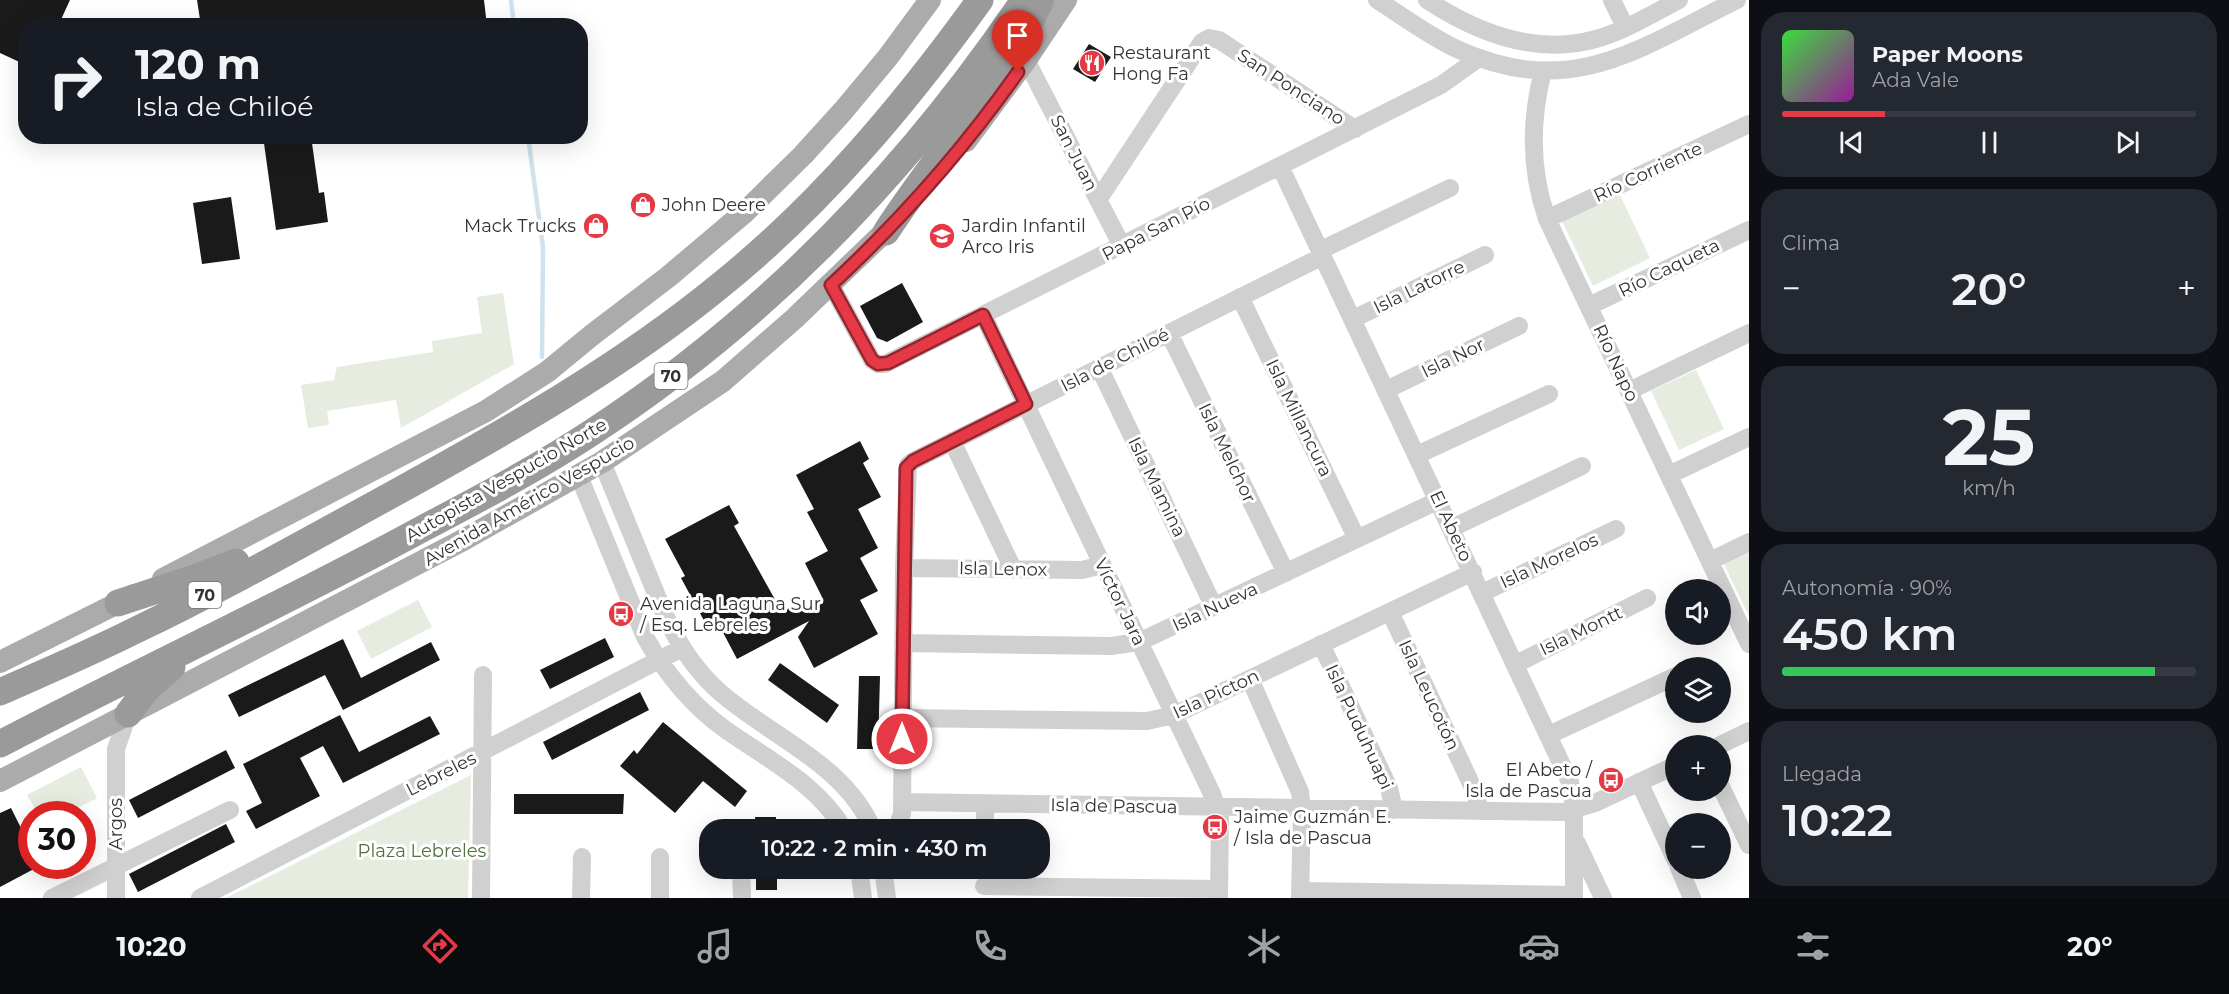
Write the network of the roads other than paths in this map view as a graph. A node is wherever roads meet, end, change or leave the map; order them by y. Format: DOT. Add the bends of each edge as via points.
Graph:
graph roads {
  1 [pos="930,0"];
  2 [pos="980,0"];
  3 [pos="1024,0"];
  4 [pos="1041,0"];
  5 [pos="1066,0"];
  6 [pos="1377,0"];
  7 [pos="1426,0"];
  8 [pos="1612,0"];
  9 [pos="1679,0"];
  10 [pos="1737,0"];
  11 [pos="1625,27"];
  12 [pos="1479,58"];
  13 [pos="1026,60"];
  14 [pos="1543,71"];
  15 [pos="1749,124"];
  16 [pos="1355,129"];
  17 [pos="1280,166"];
  18 [pos="1450,188"];
  19 [pos="1098,200"];
  20 [pos="1547,219"];
  21 [pos="1749,230"];
  22 [pos="886,232"];
  23 [pos="1122,246"];
  24 [pos="1322,253"];
  25 [pos="1485,255"];
  26 [pos="831,285"];
  27 [pos="1240,297"];
  28 [pos="1589,306"];
  29 [pos="983,315"];
  30 [pos="1353,319"];
  31 [pos="1519,326"];
  32 [pos="1169,333"];
  33 [pos="1749,333"];
  34 [pos="1100,367"];
  35 [pos="1386,390"];
  36 [pos="1629,391"];
  37 [pos="1549,394"];
  38 [pos="1026,404"];
  39 [pos="1749,437"];
  40 [pos="952,441"];
  41 [pos="1417,454"];
  42 [pos="602,462"];
  43 [pos="1582,466"];
  44 [pos="1669,475"];
  45 [pos="579,476"];
  46 [pos="1439,500"];
  47 [pos="1452,528"];
  48 [pos="1616,529"];
  49 [pos="322,532"];
  50 [pos="1357,539"];
  51 [pos="1749,542"];
  52 [pos="1710,561"];
  53 [pos="1102,565"];
  54 [pos="904,568"];
  55 [pos="1013,569"];
  56 [pos="1286,573"];
  57 [pos="1473,573"];
  58 [pos="1482,593"];
  59 [pos="1647,598"];
  60 [pos="118,603"];
  61 [pos="1214,607"];
  62 [pos="1390,612"];
  63 [pos="222,632"];
  64 [pos="1139,642"];
  65 [pos="903,643"];
  66 [pos="1322,644"];
  67 [pos="1749,644"];
  68 [pos="682,648"];
  69 [pos="658,661"];
  70 [pos="0,662"];
  71 [pos="1516,664"];
  72 [pos="483,675"];
  73 [pos="1250,679"];
  74 [pos="1665,681"];
  75 [pos="0,692"];
  76 [pos="128,714"];
  77 [pos="1174,715"];
  78 [pos="902,718"];
  79 [pos="1749,731"];
  80 [pos="93,732"];
  81 [pos="1549,735"];
  82 [pos="1731,740"];
  83 [pos="0,744"];
  84 [pos="116,749"];
  85 [pos="481,754"];
  86 [pos="1665,770"];
  87 [pos="0,781"];
  88 [pos="1639,782"];
  89 [pos="1728,801"];
  90 [pos="902,802"];
  91 [pos="985,804"];
  92 [pos="1217,807"];
  93 [pos="1302,808"];
  94 [pos="230,810"];
  95 [pos="1394,810"];
  96 [pos="1574,810"];
  97 [pos="1480,811"];
  98 [pos="837,819"];
  99 [pos="867,819"];
  100 [pos="900,819"];
  101 [pos="985,819"];
  102 [pos="1574,836"];
  103 [pos="1665,838"];
  104 [pos="1749,845"];
  105 [pos="660,856"];
  106 [pos="582,857"];
  107 [pos="116,867"];
  108 [pos="741,879"];
  109 [pos="860,879"];
  110 [pos="885,879"];
  111 [pos="1684,879"];
  112 [pos="984,884"];
  113 [pos="1219,893"];
  114 [pos="1300,895"];
  115 [pos="1574,897"];
  116 [pos="52,898"];
  117 [pos="116,898"];
  118 [pos="200,898"];
  119 [pos="481,898"];
  120 [pos="581,898"];
  121 [pos="660,898"];
  122 [pos="742,898"];
  123 [pos="863,898"];
  124 [pos="887,898"];
  125 [pos="1603,898"];
  126 [pos="1692,898"];
  1 -- 60 [label="main road" via="843,111 745,212 548,372 486,411"];
  2 -- 49 [label="highway, 70" via="920,81 857,155 795,219 722,284 580,387"];
  3 -- 63 [label="highway, Autopista Vespucio Norte / 70" via="950,102 877,189 792,276 720,338 634,404 551,458 382,551"];
  4 -- 22 [label="highway" via="1003,66"];
  5 -- 13 [label="main road, Avenida Américo Vespucio"];
  6 -- 12 [label="street" via="1437,39"];
  7 -- 11 [label="street" via="1479,29 1531,44 1581,42"];
  8 -- 11 [label="street"];
  9 -- 11 [label="street"];
  10 -- 14 [label="street" via="1607,63"];
  12 -- 14 [label="street"];
  12 -- 16 [label="street, Papa San Pío" via="1441,85"];
  13 -- 19 [label="street, San Juan"];
  13 -- 22 [label="main road, Avenida Américo Vespucio" via="965,143"];
  14 -- 20 [label="street, Río Napo" via="1536,98 1533,155"];
  15 -- 20 [label="street, Río Corriente"];
  16 -- 17 [label="street, Papa San Pío"];
  16 -- 19 [label="street, San Ponciano" via="1219,40 1209,38 1202,42"];
  17 -- 23 [label="street, Papa San Pío"];
  17 -- 24 [label="street, El Abeto"];
  18 -- 24 [label="street, Isla de Chiloé"];
  19 -- 23 [label="street, San Juan"];
  20 -- 28 [label="street, Río Napo"];
  21 -- 28 [label="street, Río Caqueta"];
  22 -- 26 [label="main road, Avenida Américo Vespucio"];
  23 -- 29 [label="street, Papa San Pío"];
  24 -- 27 [label="street, Isla de Chiloé"];
  24 -- 30 [label="street, El Abeto"];
  25 -- 30 [label="street, Isla Latorre"];
  26 -- 29 [label="street, Papa San Pío" via="872,360 878,364 888,363"];
  26 -- 42 [label="main road, Avenida Américo Vespucio" via="723,381"];
  27 -- 32 [label="street, Isla de Chiloé"];
  27 -- 50 [label="street, Isla Millancura"];
  28 -- 36 [label="street, Río Napo"];
  29 -- 38 [label="street, Víctor Jara"];
  30 -- 35 [label="street, El Abeto"];
  31 -- 35 [label="street, Isla Nor"];
  32 -- 34 [label="street, Isla de Chiloé"];
  32 -- 56 [label="street, Isla Melchor"];
  33 -- 36 [label="street"];
  34 -- 38 [label="street, Isla de Chiloé"];
  34 -- 61 [label="street, Isla Mamina"];
  35 -- 41 [label="street, El Abeto"];
  36 -- 44 [label="street, Río Napo"];
  37 -- 41 [label="street"];
  38 -- 40 [label="street, Isla de Chiloé"];
  38 -- 53 [label="street, Víctor Jara"];
  39 -- 44 [label="street"];
  40 -- 54 [label="street, Isla de Chiloé" via="908,465"];
  40 -- 55 [label="street"];
  41 -- 46 [label="street, El Abeto"];
  42 -- 45 [label="main road, Avenida Américo Vespucio"];
  42 -- 68 [label="street"];
  43 -- 47 [label="street"];
  44 -- 52 [label="street, Río Napo"];
  45 -- 69 [label="street"];
  45 -- 76 [label="main road, Avenida Américo Vespucio"];
  46 -- 47 [label="street, El Abeto"];
  46 -- 50 [label="street, Isla Nueva"];
  47 -- 57 [label="street, El Abeto"];
  48 -- 58 [label="street, Isla Morelos"];
  49 -- 60 [label="highway"];
  49 -- 75 [label="highway, 70" via="143,627"];
  50 -- 56 [label="street, Isla Nueva"];
  51 -- 52 [label="street"];
  52 -- 67 [label="street, Río Napo"];
  53 -- 55 [label="street, Isla Lenox" via="1088,570"];
  53 -- 64 [label="street, Víctor Jara"];
  54 -- 55 [label="street, Isla Lenox"];
  54 -- 65 [label="street"];
  56 -- 61 [label="street, Isla Nueva"];
  57 -- 58 [label="street, El Abeto"];
  57 -- 62 [label="street, Isla Picton"];
  58 -- 71 [label="street, El Abeto"];
  59 -- 71 [label="street, Isla Montt"];
  60 -- 70 [label="main road"];
  61 -- 64 [label="street, Isla Nueva"];
  62 -- 66 [label="street, Isla Picton"];
  62 -- 97 [label="street, Isla Leucotón" via="1475,792"];
  63 -- 76 [label="highway" via="162,676"];
  63 -- 83 [label="highway, Autopista Vespucio Norte / 70"];
  64 -- 65 [label="street, Isla Nueva" via="1111,646"];
  64 -- 77 [label="street, Víctor Jara"];
  65 -- 78 [label="street"];
  66 -- 73 [label="street, Isla Picton"];
  66 -- 95 [label="street, Isla Puduhuapi" via="1389,788"];
  68 -- 69 [label="street, Lebreles"];
  68 -- 99 [label="street" via="720,692 834,777"];
  69 -- 85 [label="street, Lebreles"];
  69 -- 98 [label="street" via="693,702 808,787"];
  71 -- 81 [label="street, El Abeto"];
  72 -- 85 [label="street"];
  73 -- 77 [label="street, Isla Picton"];
  73 -- 93 [label="street" via="1297,781"];
  74 -- 81 [label="street"];
  76 -- 80 [label="main road, Avenida Américo Vespucio"];
  76 -- 84 [label="street, Argos"];
  77 -- 78 [label="street, Isla Picton" via="1147,721"];
  77 -- 92 [label="street, Víctor Jara"];
  78 -- 90 [label="street"];
  79 -- 82 [label="street"];
  80 -- 84 [label="street"];
  80 -- 87 [label="main road, Avenida Américo Vespucio"];
  81 -- 96 [label="street, El Abeto" via="1570,782"];
  84 -- 107 [label="street, Argos"];
  85 -- 118 [label="street, Lebreles"];
  85 -- 119 [label="street"];
  86 -- 88 [label="street, Isla de Pascua"];
  88 -- 96 [label="street, Isla de Pascua"];
  88 -- 103 [label="street"];
  89 -- 104 [label="street"];
  90 -- 91 [label="street, Isla de Pascua"];
  90 -- 100 [label="street"];
  91 -- 92 [label="street, Isla de Pascua"];
  91 -- 101 [label="street"];
  92 -- 93 [label="street, Isla de Pascua"];
  92 -- 113 [label="street, Víctor Jara"];
  93 -- 95 [label="street, Isla de Pascua"];
  93 -- 114 [label="street"];
  94 -- 107 [label="street"];
  95 -- 97 [label="street, Isla de Pascua"];
  96 -- 97 [label="street, Isla de Pascua"];
  96 -- 102 [label="street, El Abeto"];
  102 -- 115 [label="street, El Abeto"];
  102 -- 125 [label="street"];
  105 -- 121 [label="street"];
  106 -- 120 [label="street"];
  107 -- 116 [label="street"];
  107 -- 117 [label="street, Argos"];
  108 -- 122 [label="street"];
  109 -- 123 [label="street"];
  110 -- 124 [label="street"];
  111 -- 126 [label="street"];
  112 -- 113 [label="street"];
  114 -- 115 [label="street"];
}
